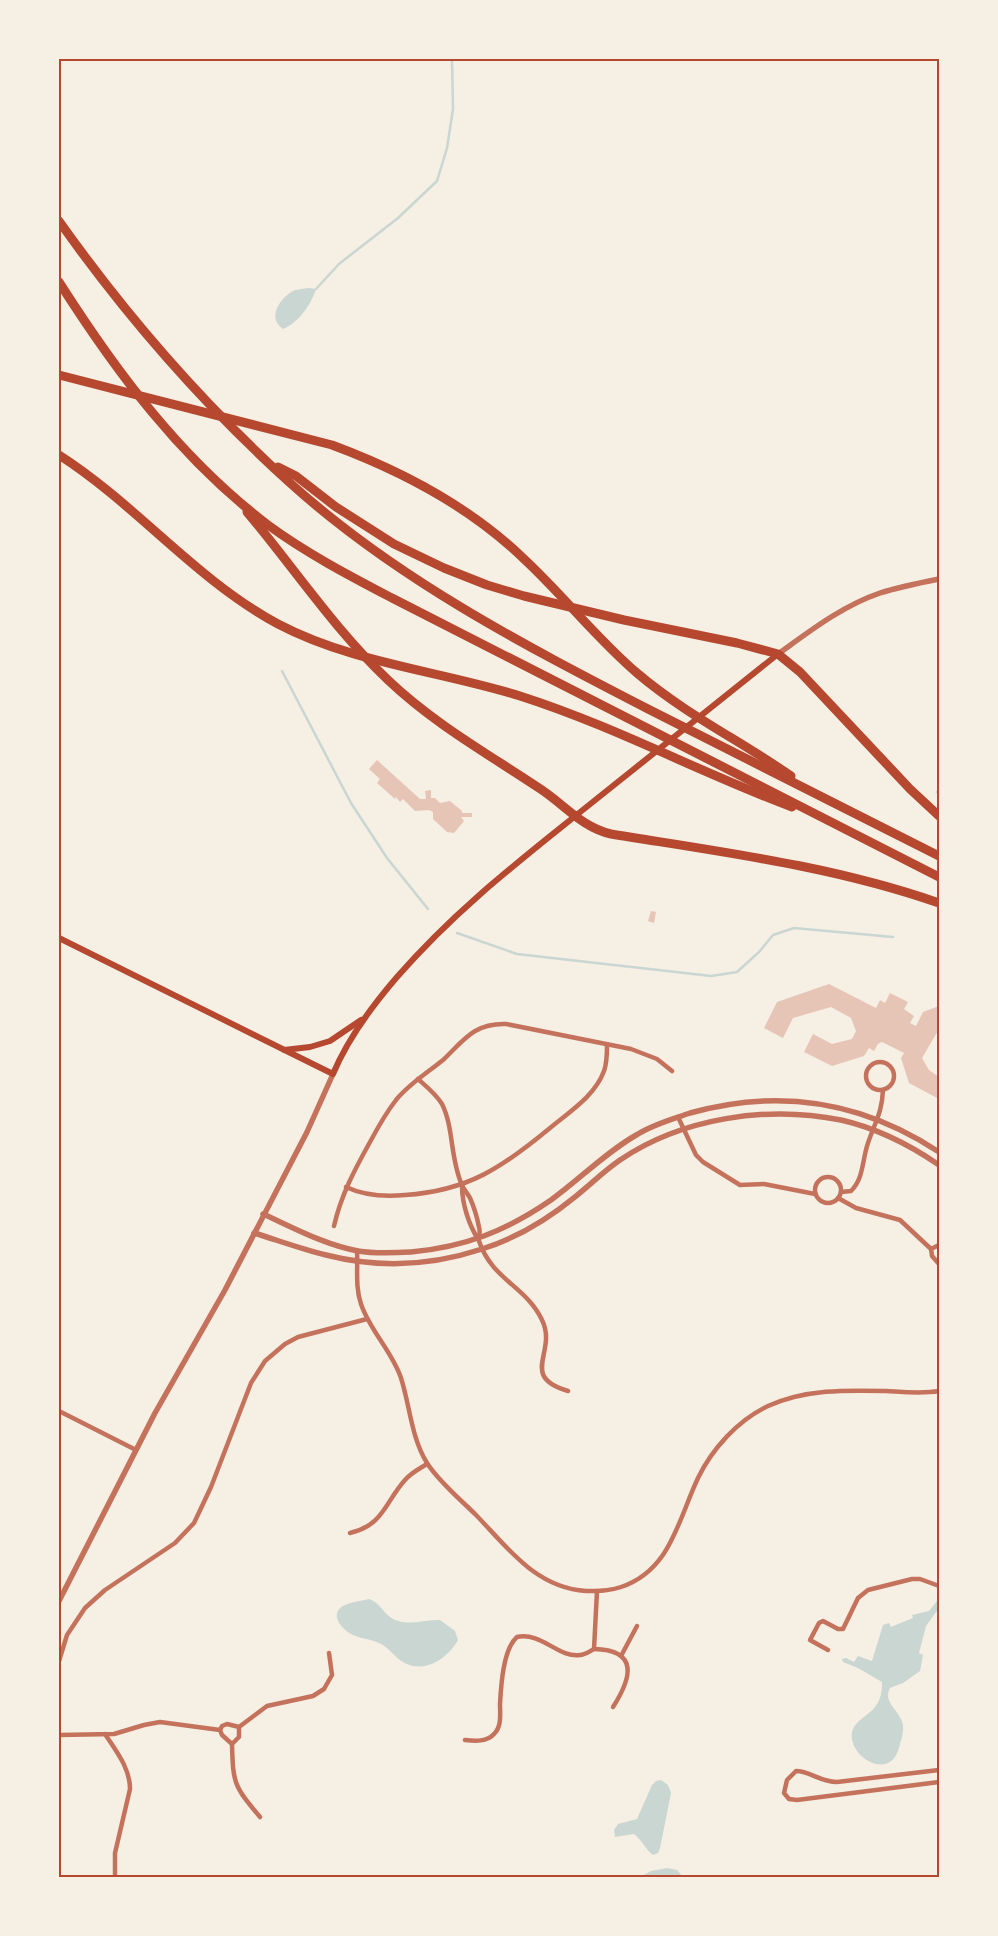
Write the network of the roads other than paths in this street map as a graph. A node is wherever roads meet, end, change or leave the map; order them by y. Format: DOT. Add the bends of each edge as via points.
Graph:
graph roads {
  1 [pos="60,223"];
  2 [pos="59,282"];
  3 [pos="59,375"];
  4 [pos="59,455"];
  5 [pos="269,463"];
  6 [pos="230,493"];
  7 [pos="939,579"];
  8 [pos="778,654"];
  9 [pos="818,795"];
  10 [pos="575,816"];
  11 [pos="939,816"];
  12 [pos="835,824"];
  13 [pos="939,856"];
  14 [pos="939,877"];
  15 [pos="939,903"];
  16 [pos="59,938"];
  17 [pos="364,1018"];
  18 [pos="608,1045"];
  19 [pos="283,1050"];
  20 [pos="672,1072"];
  21 [pos="333,1074"];
  22 [pos="418,1079"];
  23 [pos="882,1090"];
  24 [pos="678,1117"];
  25 [pos="878,1119"];
  26 [pos="683,1130"];
  27 [pos="874,1130"];
  28 [pos="939,1152"];
  29 [pos="939,1165"];
  30 [pos="462,1185"];
  31 [pos="346,1187"];
  32 [pos="841,1192"];
  33 [pos="815,1194"];
  34 [pos="838,1198"];
  35 [pos="263,1214"];
  36 [pos="334,1226"];
  37 [pos="254,1233"];
  38 [pos="478,1239"];
  39 [pos="939,1245"];
  40 [pos="483,1249"];
  41 [pos="931,1249"];
  42 [pos="357,1251"];
  43 [pos="358,1261"];
  44 [pos="939,1264"];
  45 [pos="367,1319"];
  46 [pos="568,1391"];
  47 [pos="939,1391"];
  48 [pos="59,1411"];
  49 [pos="136,1450"];
  50 [pos="427,1464"];
  51 [pos="350,1533"];
  52 [pos="939,1586"];
  53 [pos="596,1591"];
  54 [pos="59,1601"];
  55 [pos="637,1626"];
  56 [pos="594,1649"];
  57 [pos="828,1650"];
  58 [pos="329,1652"];
  59 [pos="621,1656"];
  60 [pos="59,1661"];
  61 [pos="613,1708"];
  62 [pos="239,1727"];
  63 [pos="220,1730"];
  64 [pos="59,1734"];
  65 [pos="105,1734"];
  66 [pos="465,1740"];
  67 [pos="232,1744"];
  68 [pos="939,1770"];
  69 [pos="939,1782"];
  70 [pos="260,1817"];
  71 [pos="115,1877"];
  1 -- 5 [label="highway" via="132,319 190,384"];
  2 -- 6 [label="highway" via="104,350 163,427"];
  3 -- 9 [label="highway" via="324,442 372,460 429,488 521,556 639,675"];
  4 -- 12 [label="highway" via="102,486 212,580 255,611 292,630 339,650 490,687 551,707 748,791"];
  5 -- 8 [label="highway" via="296,476 355,520 412,553 479,582 524,596"];
  5 -- 9 [label="highway" via="372,548 438,594 560,664"];
  6 -- 10 [label="highway" via="329,614 404,695 451,730 554,797"];
  6 -- 12 [label="highway" via="268,525 356,579"];
  7 -- 8 [label="street" via="866,599 830,618"];
  8 -- 10 [label="main road"];
  8 -- 11 [label="highway" via="800,672"];
  9 -- 13 [label="highway"];
  10 -- 15 [label="highway" via="590,827 606,832 795,864 881,884"];
  10 -- 17 [label="main road" via="446,923"];
  12 -- 14 [label="highway"];
  16 -- 19 [label="main road"];
  17 -- 19 [label="main road" via="330,1041 310,1048"];
  17 -- 21 [label="main road"];
  18 -- 20 [label="street" via="648,1055"];
  18 -- 22 [label="street" via="506,1024 491,1025 471,1032"];
  18 -- 30 [label="street" via="604,1071 590,1093 506,1162"];
  19 -- 21 [label="main road"];
  21 -- 35 [label="street" via="307,1132"];
  22 -- 30 [label="street" via="442,1105"];
  22 -- 31 [label="street" via="385,1114"];
  23 -- 23 [label="street" via="891,1085 894,1072 888,1064 880,1062 871,1065 866,1077 870,1086"];
  23 -- 25 [label="street"];
  24 -- 25 [label="street" via="723,1105 780,1100 822,1104"];
  24 -- 26 [label="street"];
  24 -- 38 [label="street" via="638,1133 530,1215"];
  25 -- 27 [label="street"];
  25 -- 28 [label="street"];
  26 -- 27 [label="street" via="716,1120 789,1114 840,1120"];
  26 -- 33 [label="street" via="703,1162 740,1185 764,1184"];
  26 -- 40 [label="street" via="658,1138 632,1152 545,1219"];
  27 -- 29 [label="street"];
  27 -- 32 [label="street" via="858,1181 851,1191"];
  30 -- 31 [label="street" via="416,1195 392,1196 367,1195"];
  30 -- 38 [label="street" via="462,1198"];
  31 -- 36 [label="street"];
  32 -- 33 [label="street" via="838,1181 828,1176 818,1181 814,1187"];
  32 -- 34 [label="street"];
  33 -- 34 [label="street" via="822,1202"];
  34 -- 41 [label="street" via="856,1208 900,1220"];
  35 -- 37 [label="street"];
  35 -- 42 [label="street" via="328,1243"];
  37 -- 43 [label="street" via="324,1255"];
  37 -- 49 [label="street"];
  38 -- 40 [label="street"];
  38 -- 42 [label="street" via="422,1251 387,1254"];
  39 -- 41 [label="street"];
  40 -- 43 [label="street" via="417,1263"];
  40 -- 46 [label="street" via="500,1276 521,1291 534,1306 547,1338 543,1375 548,1383"];
  41 -- 44 [label="street"];
  42 -- 43 [label="street"];
  43 -- 45 [label="street" via="358,1294"];
  45 -- 50 [label="street" via="395,1364"];
  45 -- 60 [label="street" via="298,1338 265,1361 251,1383 194,1523 175,1543 85,1608 67,1635"];
  47 -- 53 [label="street" via="821,1391 790,1398 758,1412 727,1438 710,1458 697,1480 672,1541 656,1563 628,1584"];
  48 -- 49 [label="street"];
  49 -- 54 [label="street"];
  50 -- 51 [label="street" via="407,1477 381,1515 364,1528"];
  50 -- 53 [label="street" via="537,1575 562,1587"];
  52 -- 57 [label="street" via="912,1579 868,1590 858,1598 843,1629 822,1621 819,1623 810,1640"];
  53 -- 56 [label="street"];
  55 -- 59 [label="street"];
  56 -- 59 [label="street" via="613,1651"];
  56 -- 66 [label="street" via="572,1655 540,1639 517,1637 510,1647 505,1666 499,1726 490,1738"];
  58 -- 62 [label="street" via="332,1675 324,1689 313,1696 267,1706"];
  59 -- 61 [label="street" via="626,1663 628,1678"];
  62 -- 63 [label="street" via="227,1724"];
  62 -- 67 [label="street" via="240,1737"];
  63 -- 65 [label="street" via="160,1722 122,1733"];
  63 -- 67 [label="street"];
  64 -- 65 [label="street"];
  65 -- 71 [label="street" via="126,1768 130,1782 115,1853"];
  67 -- 70 [label="street" via="237,1788"];
  68 -- 69 [label="street" via="837,1782 796,1771 787,1780 784,1792 789,1799 797,1800"];
}
